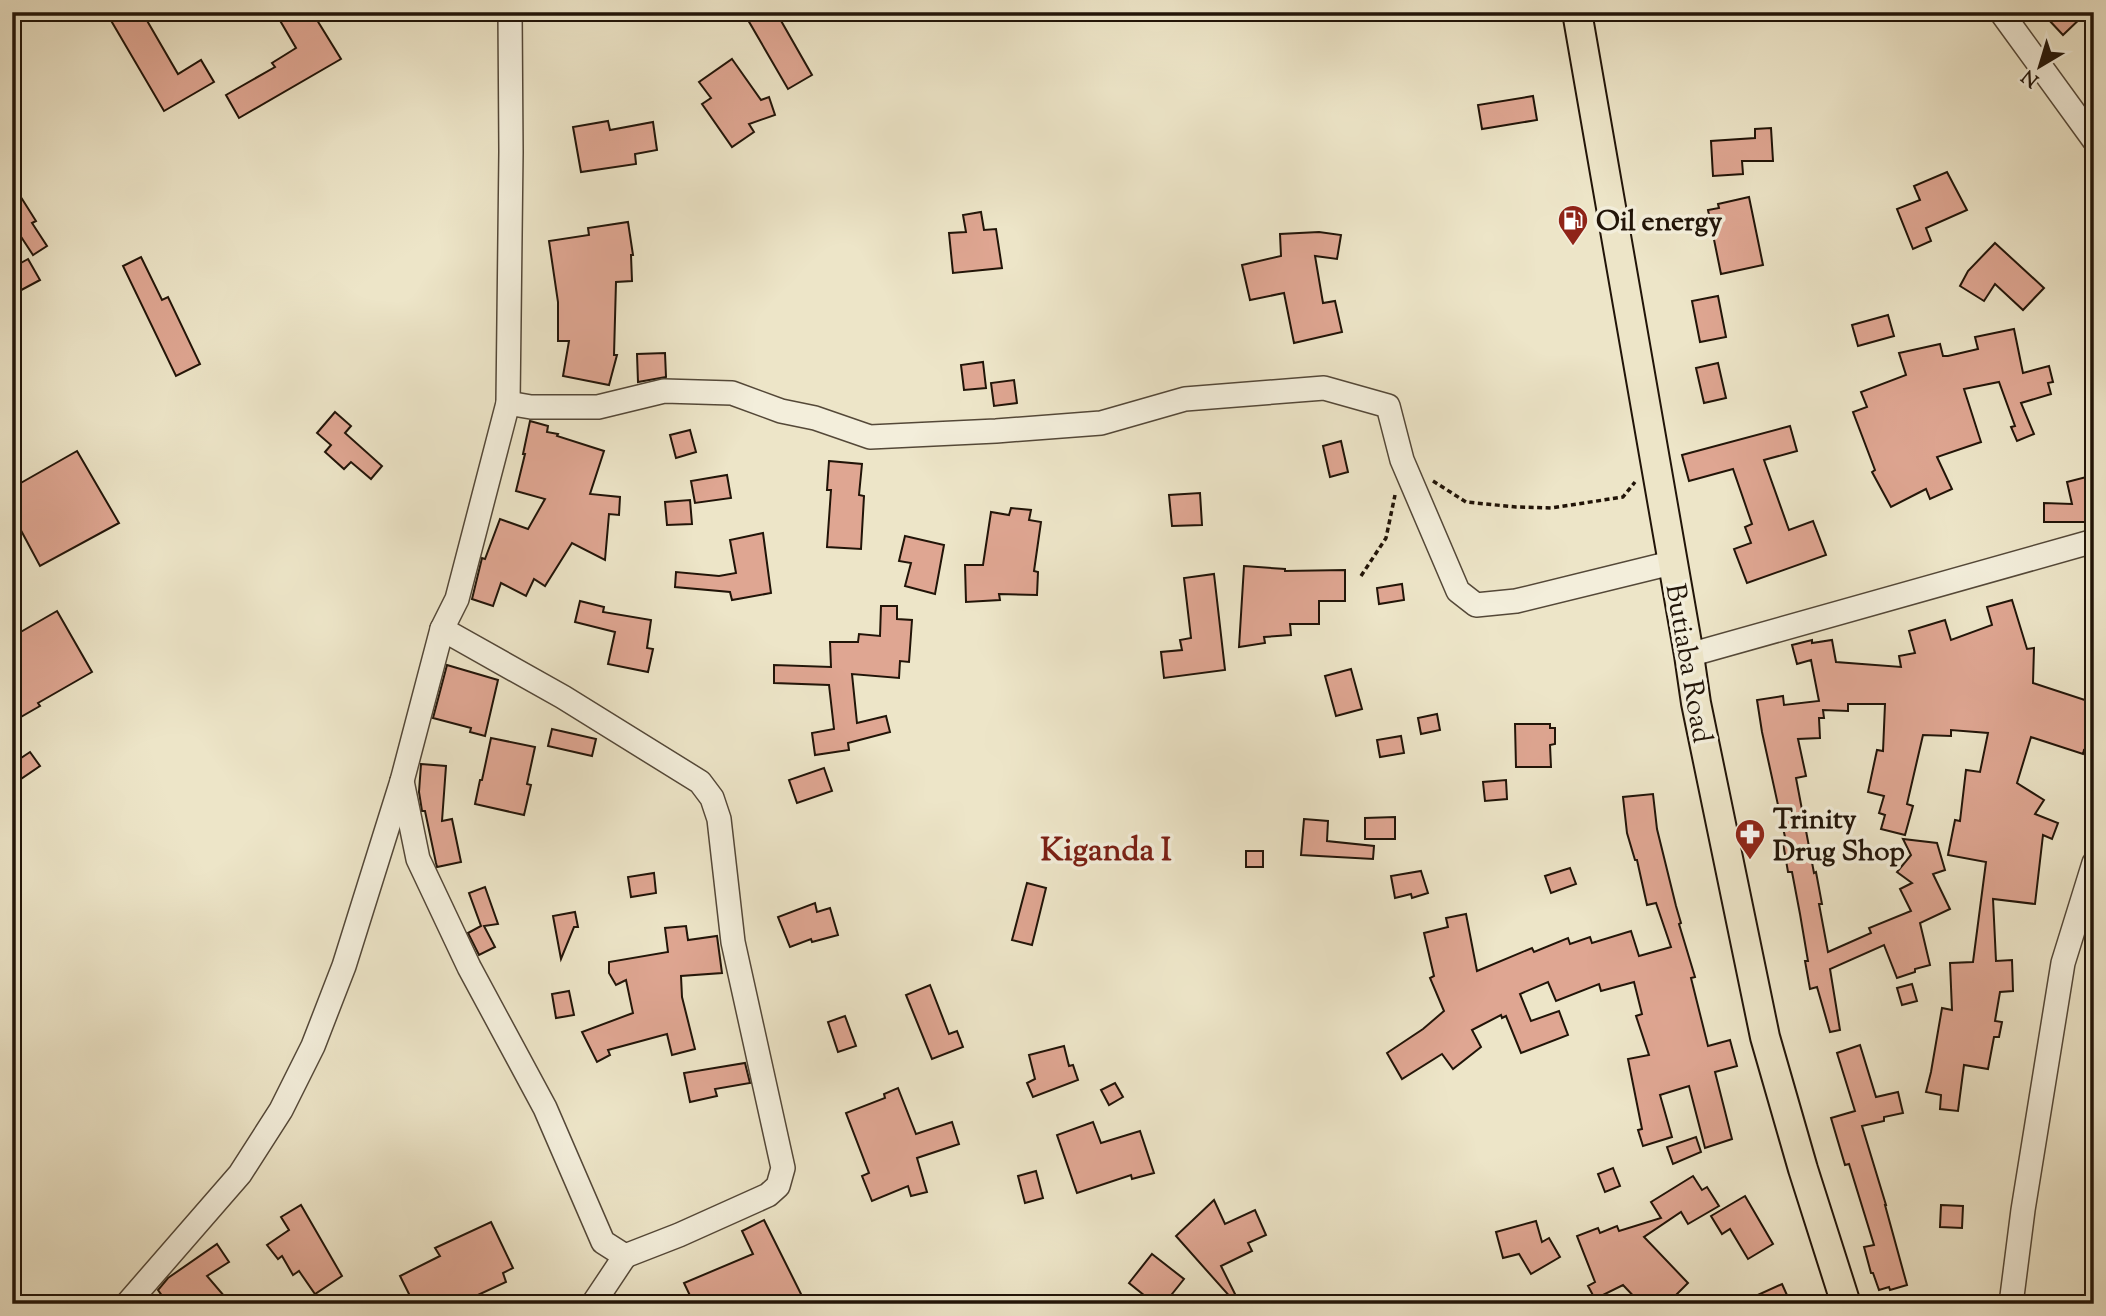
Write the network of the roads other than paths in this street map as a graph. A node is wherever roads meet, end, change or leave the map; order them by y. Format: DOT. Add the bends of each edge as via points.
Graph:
graph roads {
  1 [pos="510,12"];
  2 [pos="1577,12"];
  3 [pos="2001,12"];
  4 [pos="2094,140"];
  5 [pos="508,403"];
  6 [pos="2094,541"];
  7 [pos="1671,563"];
  8 [pos="442,629"];
  9 [pos="1689,655"];
  10 [pos="402,781"];
  11 [pos="2094,863"];
  12 [pos="625,1256"];
  13 [pos="128,1304"];
  14 [pos="593,1304"];
  15 [pos="1846,1304"];
  16 [pos="2011,1304"];
  1 -- 5 [label="street"];
  2 -- 7 [label="main road, Butiaba Road"];
  3 -- 4 [label="street"];
  5 -- 7 [label="street" via="598,407 664,391 732,393 870,437 1101,423 1185,399 1324,388 1388,406 1402,460 1458,591 1476,605 1516,601"];
  5 -- 8 [label="street" via="457,599"];
  6 -- 9 [label="street"];
  7 -- 9 [label="main road, Butiaba Road"];
  8 -- 10 [label="street"];
  8 -- 12 [label="street" via="563,696 700,782 712,797 719,819 733,942 783,1168 778,1186 768,1195"];
  9 -- 15 [label="main road, Butiaba Road" via="1765,1037"];
  10 -- 12 [label="street" via="418,859 469,967 545,1108 603,1242"];
  10 -- 13 [label="street" via="344,966 313,1046 281,1110 240,1174"];
  11 -- 16 [label="street" via="2063,963"];
  12 -- 14 [label="street"];
}
